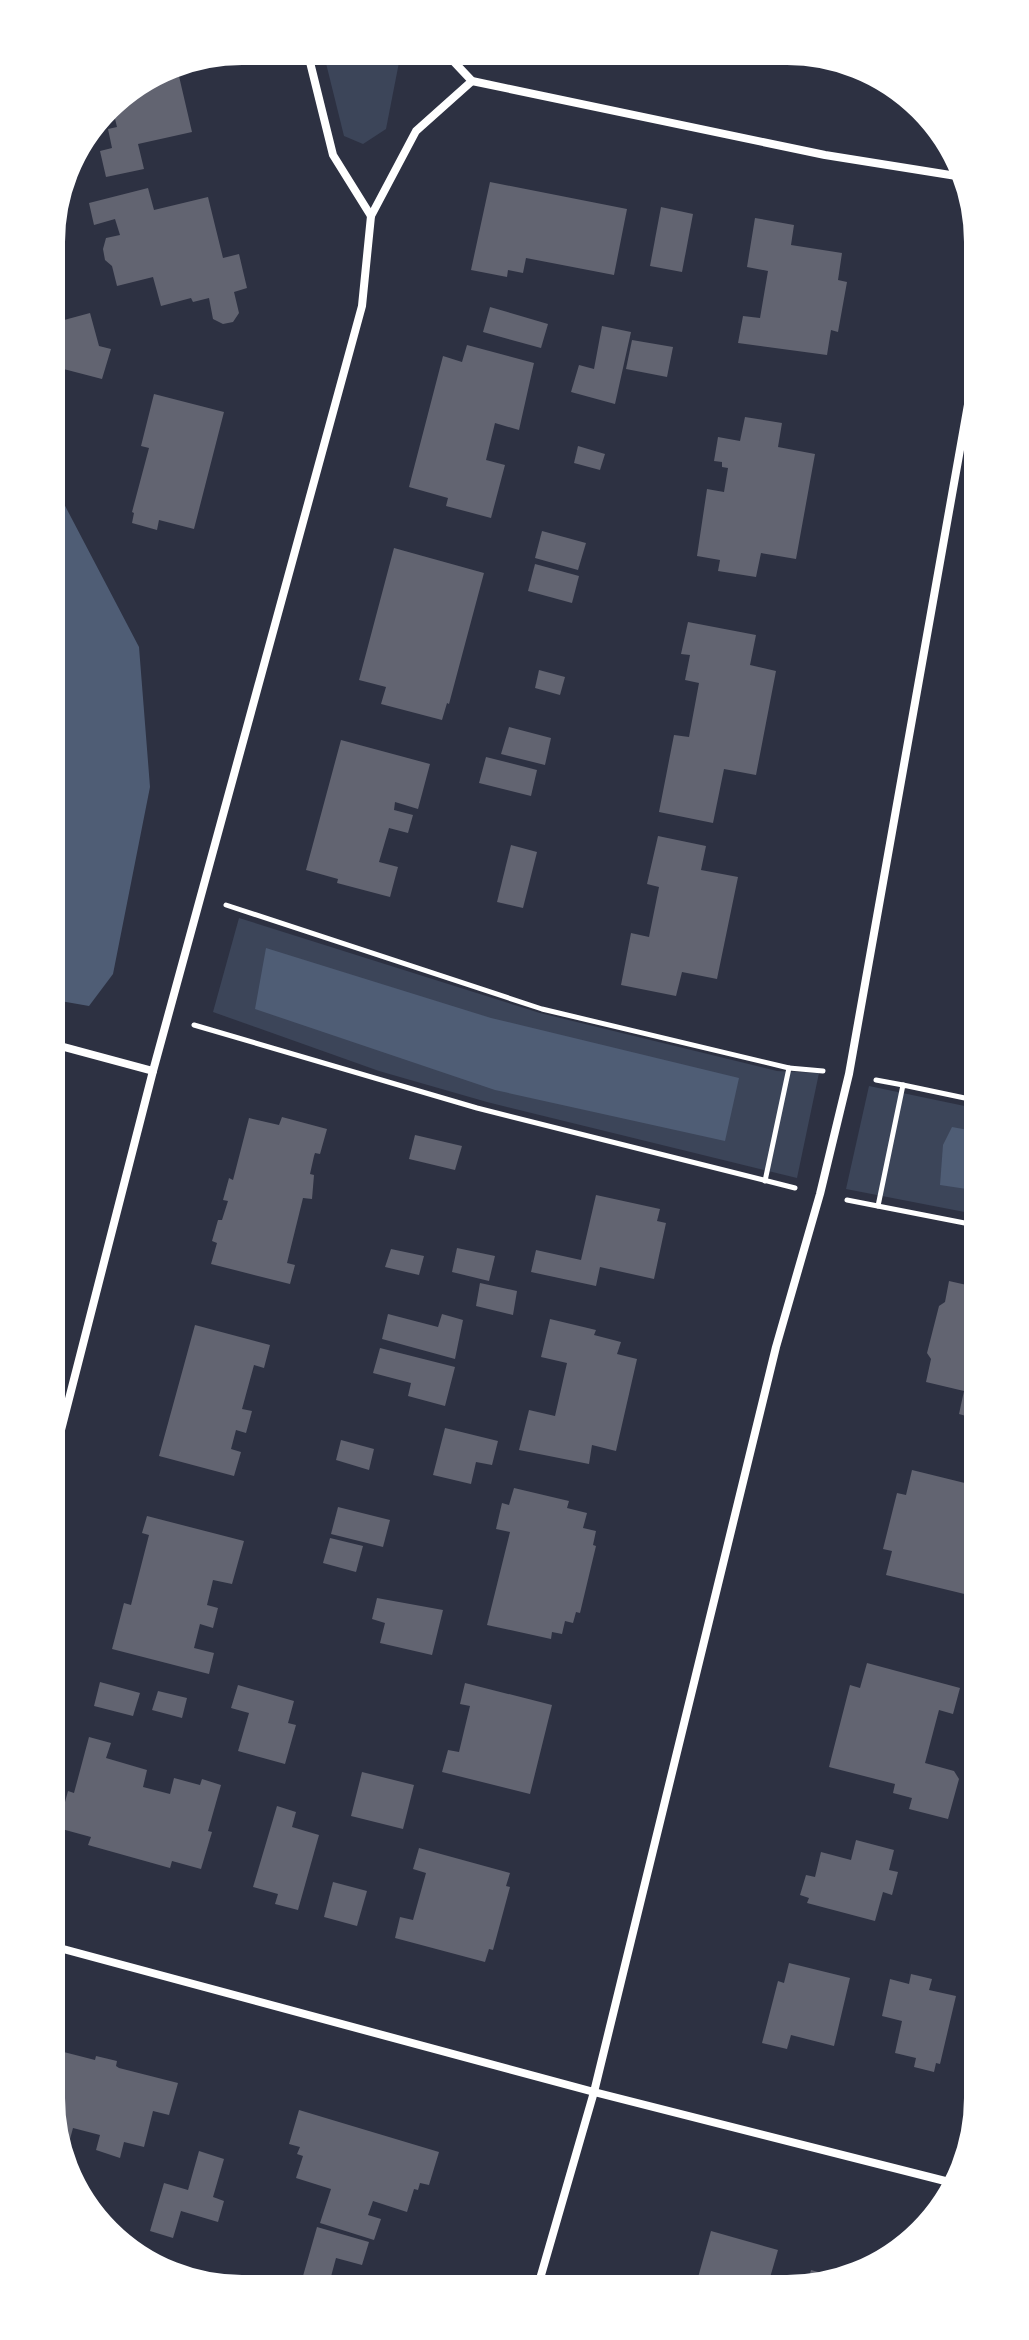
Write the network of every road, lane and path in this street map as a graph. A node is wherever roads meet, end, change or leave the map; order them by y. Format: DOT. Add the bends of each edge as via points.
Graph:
graph roads {
  1 [pos="309,60"];
  2 [pos="452,60"];
  3 [pos="472,81"];
  4 [pos="956,176"];
  5 [pos="371,216"];
  6 [pos="969,399"];
  7 [pos="200,896"];
  8 [pos="169,1017"];
  9 [pos="60,1046"];
  10 [pos="789,1068"];
  11 [pos="153,1071"];
  12 [pos="969,1099"];
  13 [pos="820,1194"];
  14 [pos="878,1206"];
  15 [pos="969,1224"];
  16 [pos="60,1434"];
  17 [pos="60,1948"];
  18 [pos="594,2092"];
  19 [pos="949,2182"];
  20 [pos="540,2280"];
  1 -- 5 [label="street" via="333,155"];
  2 -- 3 [label="street"];
  3 -- 4 [label="street" via="825,155"];
  3 -- 5 [label="street" via="416,131"];
  5 -- 7 [label="street" via="362,306"];
  6 -- 13 [label="street" via="849,1074"];
  7 -- 8 [label="street"];
  7 -- 10 [label="path" via="542,1009"];
  8 -- 11 [label="street"];
  8 -- 13 [label="path" via="477,1108"];
  9 -- 11 [label="street"];
  11 -- 16 [label="street"];
  12 -- 14 [label="path" via="903,1085"];
  13 -- 14 [label="path"];
  13 -- 18 [label="street" via="776,1347"];
  14 -- 15 [label="path"];
  17 -- 18 [label="street"];
  18 -- 19 [label="street"];
  18 -- 20 [label="street"];
}
